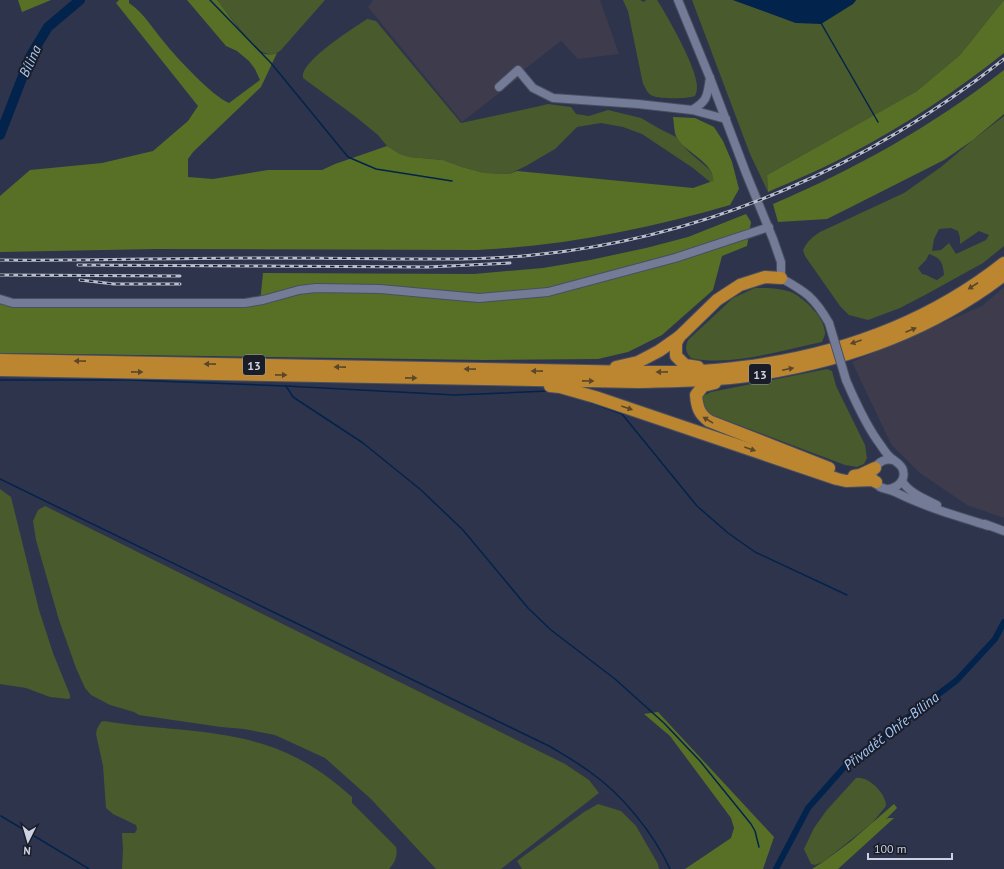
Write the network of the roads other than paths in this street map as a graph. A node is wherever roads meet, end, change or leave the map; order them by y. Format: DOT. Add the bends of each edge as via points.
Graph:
graph roads {
  1 [pos="678,0"];
  2 [pos="710,78"];
  3 [pos="499,87"];
  4 [pos="692,110"];
  5 [pos="726,120"];
  6 [pos="769,227"];
  7 [pos="1004,263"];
  8 [pos="1004,275"];
  9 [pos="781,278"];
  10 [pos="0,299"];
  11 [pos="679,337"];
  12 [pos="0,360"];
  13 [pos="0,370"];
  14 [pos="590,372"];
  15 [pos="745,372"];
  16 [pos="493,379"];
  17 [pos="877,439"];
  18 [pos="893,460"];
  19 [pos="878,464"];
  20 [pos="902,481"];
  21 [pos="876,482"];
  22 [pos="888,489"];
  23 [pos="989,526"];
  24 [pos="1004,531"];
  1 -- 2 [label="street"];
  2 -- 4 [label="street" via="707,98"];
  2 -- 5 [label="street"];
  3 -- 4 [label="street" via="518,70 533,88 553,98"];
  4 -- 5 [label="street"];
  5 -- 6 [label="street"];
  6 -- 9 [label="street" via="781,262"];
  6 -- 10 [label="street" via="675,258 540,293 480,298 380,289 316,288 245,303 13,303"];
  7 -- 15 [label="highway, 13, one-way" via="951,300 883,333"];
  15 -- 8 [label="highway, 13, one-way" via="784,370 885,342 955,308"];
  9 -- 11 [label="highway" via="766,277 740,285 717,300"];
  9 -- 17 [label="street, bridge" via="803,290 818,305 829,323 846,380"];
  11 -- 14 [label="highway" via="638,362"];
  11 -- 15 [label="highway" via="676,343 676,356 680,362 695,367"];
  14 -- 12 [label="highway, 13, one-way"];
  13 -- 16 [label="highway, 13, one-way"];
  15 -- 14 [label="highway, 13, one-way"];
  16 -- 15 [label="highway, 13, one-way" via="691,381"];
  19 -- 15 [label="highway, one-way" via="860,475 846,474 709,421 702,416 696,395 703,386"];
  16 -- 21 [label="highway, one-way" via="560,387 837,479"];
  17 -- 18 [label="street"];
  17 -- 19 [label="street" via="881,454"];
  18 -- 19 [label="street" via="887,459"];
  18 -- 20 [label="street" via="903,469"];
  19 -- 21 [label="street" via="874,472"];
  20 -- 22 [label="street" via="895,488"];
  20 -- 23 [label="street" via="904,486 923,498"];
  21 -- 22 [label="street"];
  22 -- 23 [label="street" via="917,503"];
  23 -- 24 [label="street"];
}
